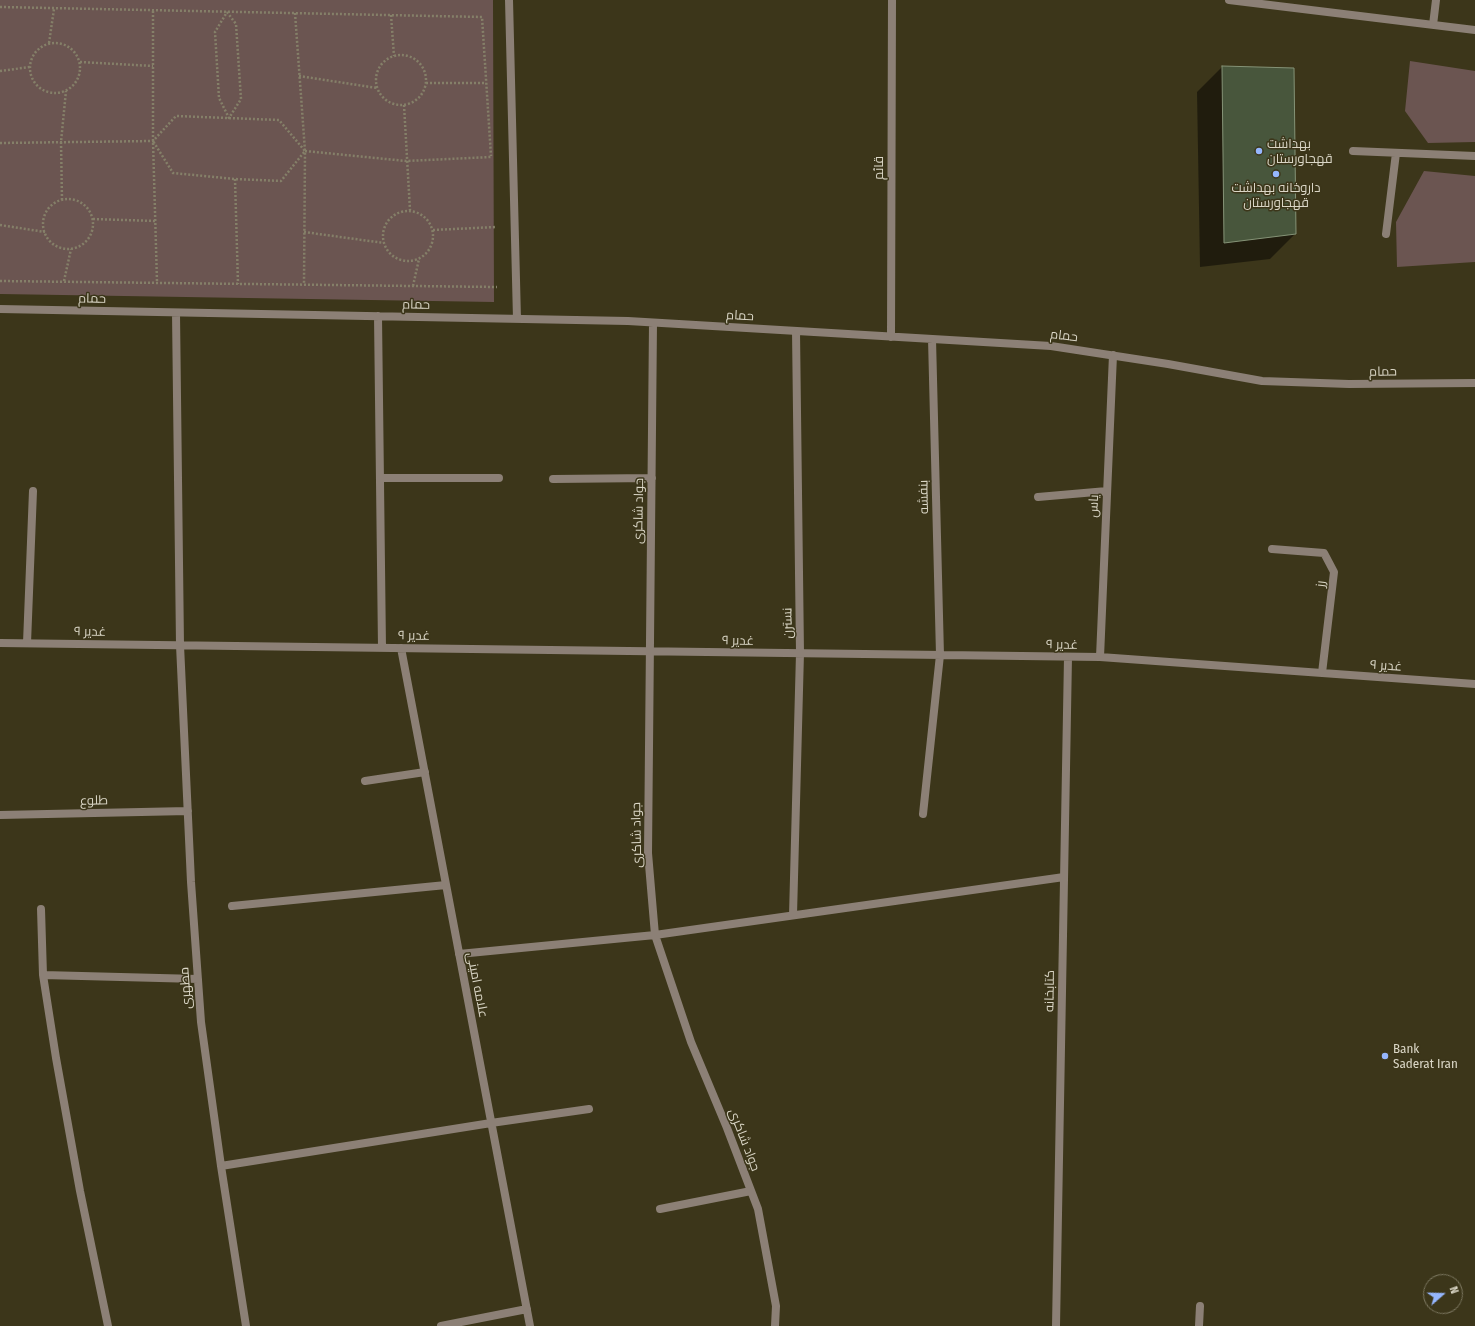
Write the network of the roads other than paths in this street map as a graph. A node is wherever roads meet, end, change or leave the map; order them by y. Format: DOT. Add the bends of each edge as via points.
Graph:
graph roads {
  1 [pos="509,0"];
  2 [pos="892,0"];
  3 [pos="1229,0"];
  4 [pos="1436,0"];
  5 [pos="1433,25"];
  6 [pos="1475,30"];
  7 [pos="1353,151"];
  8 [pos="1396,153"];
  9 [pos="1475,156"];
  10 [pos="1386,234"];
  11 [pos="0,309"];
  12 [pos="176,313"];
  13 [pos="378,316"];
  14 [pos="517,319"];
  15 [pos="653,323"];
  16 [pos="796,331"];
  17 [pos="891,337"];
  18 [pos="932,339"];
  19 [pos="1113,355"];
  20 [pos="1475,383"];
  21 [pos="380,478"];
  22 [pos="499,478"];
  23 [pos="652,478"];
  24 [pos="553,479"];
  25 [pos="32,491"];
  26 [pos="1107,491"];
  27 [pos="1038,497"];
  28 [pos="1272,549"];
  29 [pos="0,643"];
  30 [pos="27,643"];
  31 [pos="180,646"];
  32 [pos="382,648"];
  33 [pos="401,648"];
  34 [pos="650,652"];
  35 [pos="800,653"];
  36 [pos="940,655"];
  37 [pos="1068,657"];
  38 [pos="1100,657"];
  39 [pos="1322,673"];
  40 [pos="1475,684"];
  41 [pos="425,772"];
  42 [pos="365,781"];
  43 [pos="188,811"];
  44 [pos="922,814"];
  45 [pos="0,815"];
  46 [pos="1064,877"];
  47 [pos="446,885"];
  48 [pos="232,906"];
  49 [pos="41,909"];
  50 [pos="793,915"];
  51 [pos="655,935"];
  52 [pos="459,954"];
  53 [pos="43,975"];
  54 [pos="198,980"];
  55 [pos="589,1108"];
  56 [pos="492,1123"];
  57 [pos="221,1166"];
  58 [pos="751,1191"];
  59 [pos="660,1209"];
  60 [pos="1200,1306"];
  61 [pos="527,1309"];
  62 [pos="108,1326"];
  63 [pos="246,1326"];
  64 [pos="441,1326"];
  65 [pos="530,1326"];
  66 [pos="775,1326"];
  67 [pos="1056,1326"];
  68 [pos="1199,1326"];
  1 -- 14 [label="street"];
  2 -- 17 [label="street, قائم"];
  3 -- 5 [label="street"];
  4 -- 5 [label="street"];
  5 -- 6 [label="street"];
  7 -- 8 [label="street"];
  8 -- 9 [label="street"];
  8 -- 10 [label="street"];
  11 -- 12 [label="street, حمام"];
  12 -- 13 [label="street, حمام"];
  12 -- 31 [label="street, مطهری"];
  13 -- 14 [label="street, حمام"];
  13 -- 21 [label="street"];
  14 -- 15 [label="street, حمام"];
  15 -- 16 [label="street, حمام"];
  15 -- 23 [label="street, جواد شاکری"];
  16 -- 17 [label="street, حمام"];
  16 -- 35 [label="street, نسترن"];
  17 -- 18 [label="street, حمام"];
  18 -- 19 [label="street, حمام" via="1051,346"];
  18 -- 36 [label="street, بنفشه"];
  19 -- 20 [label="street, حمام" via="1262,381 1349,384"];
  19 -- 26 [label="street, یاس"];
  21 -- 22 [label="street"];
  21 -- 32 [label="street"];
  23 -- 24 [label="street"];
  23 -- 34 [label="street, جواد شاکری"];
  25 -- 30 [label="street"];
  26 -- 27 [label="street"];
  26 -- 38 [label="street, یاس"];
  28 -- 39 [label="street, رز" via="1324,553 1334,572"];
  29 -- 30 [label="street, غدیر ۹"];
  30 -- 31 [label="street, غدیر ۹"];
  31 -- 32 [label="street, غدیر ۹"];
  31 -- 43 [label="street, مطهری"];
  32 -- 33 [label="street, غدیر ۹"];
  33 -- 34 [label="street, غدیر ۹"];
  33 -- 41 [label="street, علامه امینی"];
  34 -- 35 [label="street, غدیر ۹"];
  34 -- 51 [label="street, جواد شاکری" via="648,853"];
  35 -- 36 [label="street, غدیر ۹"];
  35 -- 50 [label="street, نسترن"];
  36 -- 37 [label="street, غدیر ۹"];
  36 -- 44 [label="street, بنفشه"];
  37 -- 38 [label="street, غدیر ۹"];
  37 -- 46 [label="street, کتابخانه"];
  38 -- 39 [label="street, غدیر ۹"];
  39 -- 40 [label="street, غدیر ۹"];
  41 -- 42 [label="street"];
  41 -- 47 [label="street, علامه امینی"];
  43 -- 45 [label="street, طلوع"];
  43 -- 54 [label="street, مطهری"];
  46 -- 50 [label="street"];
  46 -- 67 [label="street, کتابخانه"];
  47 -- 48 [label="street"];
  47 -- 52 [label="street, علامه امینی"];
  49 -- 53 [label="street"];
  50 -- 51 [label="street"];
  51 -- 52 [label="street"];
  51 -- 58 [label="street, جواد شاکری" via="691,1042"];
  52 -- 56 [label="street, علامه امینی"];
  53 -- 54 [label="street"];
  53 -- 62 [label="street" via="80,1191"];
  54 -- 57 [label="street, مطهری" via="201,1022"];
  55 -- 56 [label="street"];
  56 -- 57 [label="street"];
  56 -- 61 [label="street, علامه امینی"];
  57 -- 63 [label="street, مطهری"];
  58 -- 59 [label="street"];
  58 -- 66 [label="street, جواد شاکری" via="758,1209 776,1306"];
  60 -- 68 [label="street"];
  61 -- 64 [label="street"];
  61 -- 65 [label="street, علامه امینی"];
}
